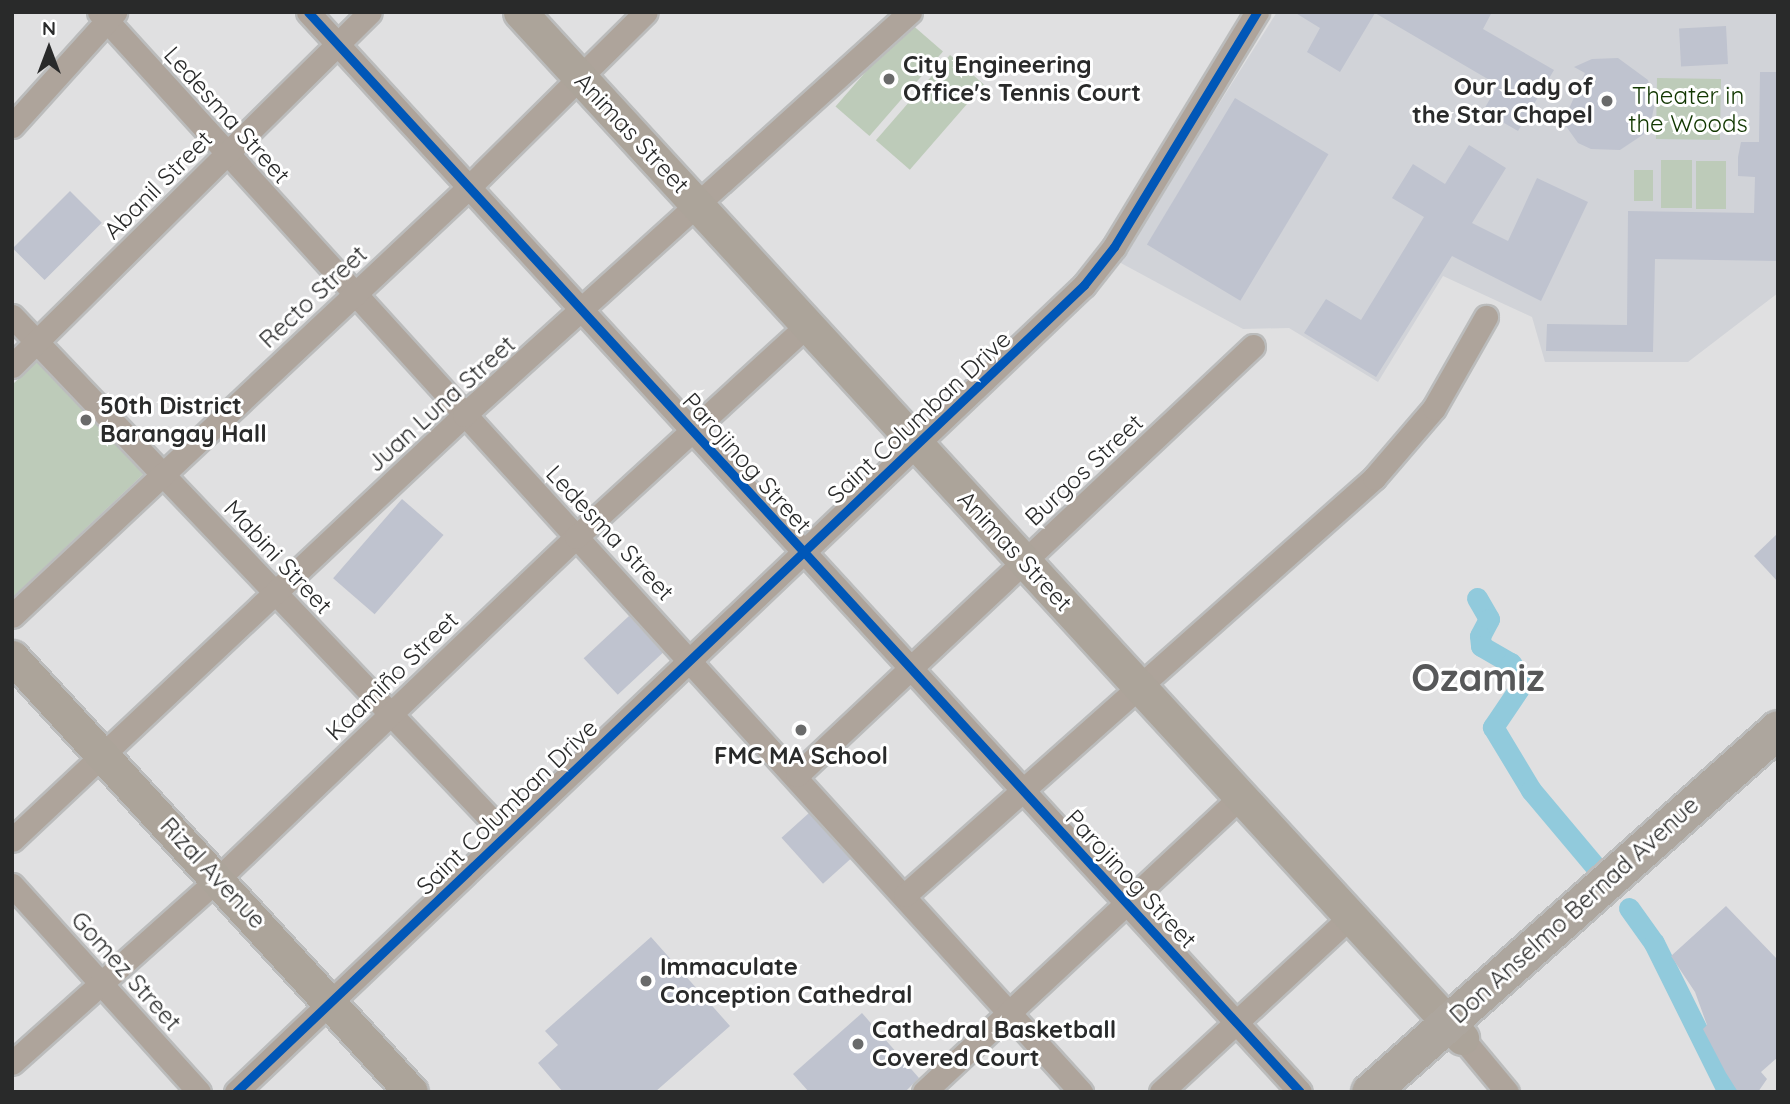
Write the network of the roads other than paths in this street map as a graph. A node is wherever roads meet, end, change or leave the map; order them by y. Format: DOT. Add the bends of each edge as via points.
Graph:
graph roads {
  1 [pos="308,12"];
  2 [pos="370,12"];
  3 [pos="520,12"];
  4 [pos="646,12"];
  5 [pos="910,12"];
  6 [pos="1257,12"];
  7 [pos="107,15"];
  8 [pos="337,44"];
  9 [pos="579,76"];
  10 [pos="12,125"];
  11 [pos="227,154"];
  12 [pos="470,186"];
  13 [pos="697,202"];
  14 [pos="355,295"];
  15 [pos="586,310"];
  16 [pos="12,316"];
  17 [pos="1486,317"];
  18 [pos="807,325"];
  19 [pos="36,341"];
  20 [pos="1254,346"];
  21 [pos="12,366"];
  22 [pos="464,415"];
  23 [pos="691,431"];
  24 [pos="917,444"];
  25 [pos="162,471"];
  26 [pos="576,537"];
  27 [pos="803,554"];
  28 [pos="1026,561"];
  29 [pos="277,594"];
  30 [pos="12,616"];
  31 [pos="12,657"];
  32 [pos="692,658"];
  33 [pos="913,671"];
  34 [pos="1137,684"];
  35 [pos="389,715"];
  36 [pos="1778,729"];
  37 [pos="104,756"];
  38 [pos="1778,757"];
  39 [pos="797,775"];
  40 [pos="1024,791"];
  41 [pos="1238,799"];
  42 [pos="504,833"];
  43 [pos="12,840"];
  44 [pos="219,878"];
  45 [pos="12,885"];
  46 [pos="905,895"];
  47 [pos="1125,903"];
  48 [pos="1349,918"];
  49 [pos="102,983"];
  50 [pos="332,1002"];
  51 [pos="1009,1011"];
  52 [pos="1236,1022"];
  53 [pos="1455,1030"];
  54 [pos="12,1063"];
  55 [pos="200,1092"];
  56 [pos="236,1092"];
  57 [pos="411,1092"];
  58 [pos="924,1092"];
  59 [pos="1080,1092"];
  60 [pos="1161,1092"];
  61 [pos="1300,1092"];
  62 [pos="1370,1092"];
  63 [pos="1401,1092"];
  64 [pos="1507,1092"];
  1 -- 8 [label="street, Parojinog Street"];
  2 -- 8 [label="street, Abanil Street"];
  3 -- 9 [label="street, Animas Street"];
  4 -- 9 [label="street, Recto Street"];
  5 -- 13 [label="street, Juan Luna Street"];
  6 -- 24 [label="street, Saint Columban Drive" via="1091,275"];
  7 -- 10 [label="street"];
  7 -- 11 [label="street, Ledesma Street"];
  8 -- 11 [label="street, Abanil Street"];
  8 -- 12 [label="street, Parojinog Street"];
  9 -- 12 [label="street, Recto Street"];
  9 -- 13 [label="street, Animas Street"];
  11 -- 14 [label="street, Ledesma Street"];
  11 -- 19 [label="street, Abanil Street"];
  12 -- 14 [label="street, Recto Street"];
  12 -- 15 [label="street, Parojinog Street"];
  13 -- 15 [label="street, Juan Luna Street"];
  13 -- 18 [label="street, Animas Street"];
  14 -- 22 [label="street, Ledesma Street"];
  14 -- 25 [label="street, Recto Street"];
  15 -- 22 [label="street, Juan Luna Street"];
  15 -- 23 [label="street, Parojinog Street"];
  16 -- 19 [label="street, Mabini Street"];
  17 -- 34 [label="street" via="1434,408 1399,452 1338,512"];
  18 -- 23 [label="street, Kaamiño Street"];
  18 -- 24 [label="street, Animas Street"];
  19 -- 21 [label="street, Abanil Street"];
  19 -- 25 [label="street, Mabini Street"];
  20 -- 28 [label="street, Burgos Street"];
  22 -- 26 [label="street, Ledesma Street"];
  22 -- 29 [label="street, Juan Luna Street"];
  23 -- 26 [label="street, Kaamiño Street"];
  23 -- 27 [label="street, Parojinog Street"];
  24 -- 27 [label="street, Saint Columban Drive"];
  24 -- 28 [label="street, Animas Street"];
  25 -- 29 [label="street, Mabini Street"];
  25 -- 30 [label="street, Recto Street"];
  26 -- 32 [label="street, Ledesma Street"];
  26 -- 35 [label="street, Kaamiño Street"];
  27 -- 32 [label="street, Saint Columban Drive"];
  27 -- 33 [label="street, Parojinog Street"];
  28 -- 33 [label="street, Burgos Street"];
  28 -- 34 [label="street, Animas Street"];
  29 -- 35 [label="street, Mabini Street"];
  29 -- 37 [label="street, Juan Luna Street"];
  31 -- 37 [label="street, Rizal Avenue"];
  32 -- 39 [label="street, Ledesma Street"];
  32 -- 42 [label="street, Saint Columban Drive"];
  33 -- 39 [label="street, Burgos Street"];
  33 -- 40 [label="street, Parojinog Street"];
  34 -- 40 [label="street"];
  34 -- 41 [label="street, Animas Street"];
  35 -- 42 [label="street, Mabini Street"];
  35 -- 44 [label="street, Kaamiño Street"];
  36 -- 53 [label="main road, Don Anselmo Bernad Avenue"];
  37 -- 43 [label="street, Juan Luna Street"];
  37 -- 44 [label="street, Rizal Avenue"];
  38 -- 53 [label="main road, Don Anselmo Bernad Avenue"];
  39 -- 46 [label="street, Ledesma Street"];
  40 -- 46 [label="street"];
  40 -- 47 [label="street, Parojinog Street"];
  41 -- 47 [label="street"];
  41 -- 48 [label="street, Animas Street"];
  42 -- 50 [label="street, Saint Columban Drive"];
  44 -- 49 [label="street, Kaamiño Street"];
  44 -- 50 [label="street, Rizal Avenue"];
  45 -- 49 [label="street, Gomez Street"];
  46 -- 51 [label="street, Ledesma Street"];
  47 -- 51 [label="street"];
  47 -- 52 [label="street, Parojinog Street"];
  48 -- 52 [label="street"];
  48 -- 53 [label="street, Animas Street"];
  49 -- 54 [label="street, Kaamiño Street"];
  49 -- 55 [label="street, Gomez Street"];
  50 -- 56 [label="street, Saint Columban Drive"];
  50 -- 57 [label="street, Rizal Avenue"];
  51 -- 58 [label="street"];
  51 -- 59 [label="street, Ledesma Street"];
  52 -- 60 [label="street"];
  52 -- 61 [label="street, Parojinog Street"];
  53 -- 62 [label="main road, Don Anselmo Bernad Avenue"];
  53 -- 63 [label="main road, Don Anselmo Bernad Avenue"];
  53 -- 64 [label="street, Animas Street"];
}
